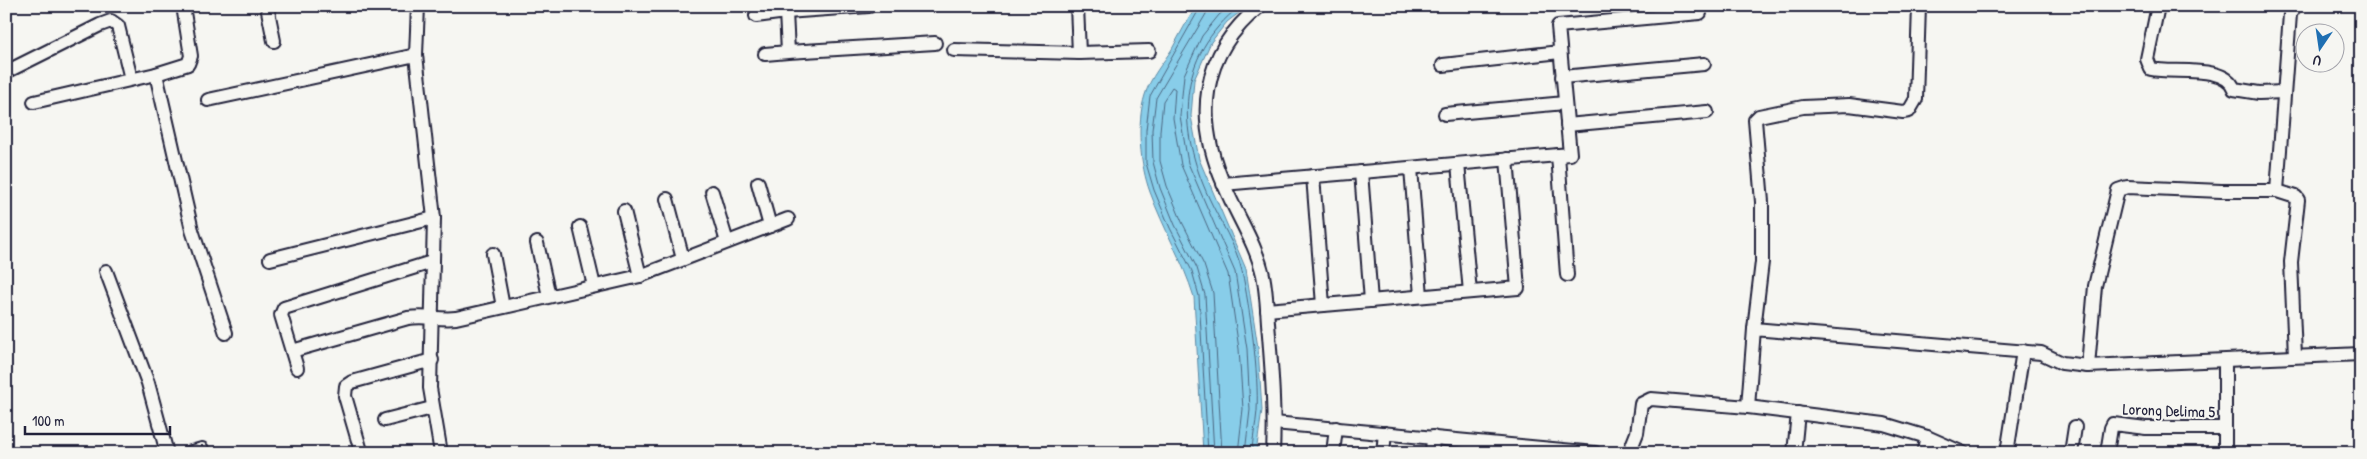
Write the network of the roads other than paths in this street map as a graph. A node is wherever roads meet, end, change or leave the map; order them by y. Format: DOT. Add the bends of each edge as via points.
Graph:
graph roads {
  1 [pos="183,6"];
  2 [pos="267,6"];
  3 [pos="418,6"];
  4 [pos="869,6"];
  5 [pos="1077,6"];
  6 [pos="1260,6"];
  7 [pos="1919,6"];
  8 [pos="2158,6"];
  9 [pos="2295,6"];
  10 [pos="834,8"];
  11 [pos="781,10"];
  12 [pos="1700,13"];
  13 [pos="756,16"];
  14 [pos="274,41"];
  15 [pos="935,43"];
  16 [pos="954,50"];
  17 [pos="1149,51"];
  18 [pos="788,52"];
  19 [pos="1560,52"];
  20 [pos="1079,53"];
  21 [pos="764,54"];
  22 [pos="416,56"];
  23 [pos="1442,64"];
  24 [pos="1704,64"];
  25 [pos="6,72"];
  26 [pos="156,74"];
  27 [pos="1562,77"];
  28 [pos="131,79"];
  29 [pos="2284,92"];
  30 [pos="208,100"];
  31 [pos="34,102"];
  32 [pos="1565,103"];
  33 [pos="1707,112"];
  34 [pos="1445,114"];
  35 [pos="1567,125"];
  36 [pos="1558,155"];
  37 [pos="1507,160"];
  38 [pos="1458,164"];
  39 [pos="1411,168"];
  40 [pos="1361,172"];
  41 [pos="1313,176"];
  42 [pos="758,183"];
  43 [pos="1223,184"];
  44 [pos="2277,191"];
  45 [pos="712,192"];
  46 [pos="666,199"];
  47 [pos="624,211"];
  48 [pos="434,218"];
  49 [pos="788,220"];
  50 [pos="770,226"];
  51 [pos="580,227"];
  52 [pos="726,242"];
  53 [pos="537,243"];
  54 [pos="492,254"];
  55 [pos="683,258"];
  56 [pos="270,259"];
  57 [pos="432,262"];
  58 [pos="106,271"];
  59 [pos="1568,275"];
  60 [pos="640,276"];
  61 [pos="594,286"];
  62 [pos="1470,292"];
  63 [pos="550,296"];
  64 [pos="1421,296"];
  65 [pos="1371,301"];
  66 [pos="1323,305"];
  67 [pos="503,307"];
  68 [pos="1267,310"];
  69 [pos="432,316"];
  70 [pos="1754,329"];
  71 [pos="226,333"];
  72 [pos="292,351"];
  73 [pos="2023,351"];
  74 [pos="2361,354"];
  75 [pos="2295,356"];
  76 [pos="432,360"];
  77 [pos="2225,360"];
  78 [pos="2088,366"];
  79 [pos="297,368"];
  80 [pos="1748,407"];
  81 [pos="432,408"];
  82 [pos="1798,413"];
  83 [pos="385,420"];
  84 [pos="1274,423"];
  85 [pos="2075,427"];
  86 [pos="1336,428"];
  87 [pos="2224,428"];
  88 [pos="1384,432"];
  89 [pos="1433,437"];
  90 [pos="1927,437"];
  91 [pos="1482,447"];
  92 [pos="202,449"];
  93 [pos="1531,449"];
  94 [pos="361,451"];
  95 [pos="1581,452"];
  96 [pos="167,453"];
  97 [pos="188,453"];
  98 [pos="441,453"];
  99 [pos="1273,453"];
  100 [pos="1333,453"];
  101 [pos="1383,453"];
  102 [pos="1432,453"];
  103 [pos="1595,453"];
  104 [pos="1629,453"];
  105 [pos="1794,453"];
  106 [pos="1923,453"];
  107 [pos="1963,453"];
  108 [pos="2007,453"];
  109 [pos="2071,453"];
  110 [pos="2108,453"];
  111 [pos="2225,453"];
  1 -- 26 [label="street" via="191,61 185,66"];
  2 -- 14 [label="street"];
  3 -- 22 [label="street"];
  4 -- 10 [label="street"];
  5 -- 20 [label="street"];
  6 -- 43 [label="street" via="1226,40 1208,81 1208,125"];
  7 -- 70 [label="street" via="1916,99 1910,111 1849,105 1803,107 1759,116 1755,120 1762,262"];
  8 -- 29 [label="street" via="2147,59 2151,69 2218,73 2232,83 2234,89"];
  9 -- 29 [label="street" via="2290,14"];
  10 -- 11 [label="street"];
  11 -- 13 [label="street"];
  11 -- 18 [label="street"];
  12 -- 19 [label="street" via="1558,26"];
  15 -- 18 [label="street"];
  16 -- 20 [label="street"];
  17 -- 20 [label="street"];
  18 -- 21 [label="street"];
  19 -- 23 [label="street"];
  19 -- 27 [label="street"];
  22 -- 30 [label="street"];
  22 -- 48 [label="street"];
  24 -- 27 [label="street"];
  25 -- 28 [label="street" via="111,21 118,26"];
  26 -- 28 [label="street"];
  26 -- 71 [label="street" via="192,230"];
  27 -- 32 [label="street"];
  28 -- 31 [label="street"];
  29 -- 44 [label="street"];
  32 -- 34 [label="street"];
  32 -- 35 [label="street"];
  33 -- 35 [label="street"];
  35 -- 36 [label="street" via="1570,154"];
  36 -- 37 [label="street"];
  36 -- 59 [label="street"];
  37 -- 38 [label="street"];
  37 -- 62 [label="street" via="1518,288"];
  38 -- 39 [label="street"];
  38 -- 62 [label="street"];
  39 -- 40 [label="street"];
  39 -- 64 [label="street"];
  40 -- 41 [label="street"];
  40 -- 65 [label="street"];
  41 -- 43 [label="street"];
  41 -- 66 [label="street"];
  42 -- 50 [label="street"];
  43 -- 68 [label="street" via="1262,272"];
  44 -- 75 [label="street" via="2298,200 2291,262"];
  44 -- 78 [label="street" via="2127,187 2118,190 2095,286"];
  45 -- 52 [label="street"];
  46 -- 55 [label="street"];
  47 -- 60 [label="street"];
  48 -- 56 [label="street"];
  48 -- 57 [label="street"];
  49 -- 50 [label="street"];
  50 -- 52 [label="street"];
  51 -- 61 [label="street"];
  52 -- 55 [label="street"];
  53 -- 63 [label="street"];
  54 -- 67 [label="street"];
  55 -- 60 [label="street"];
  57 -- 69 [label="street"];
  57 -- 72 [label="street" via="284,308 281,315"];
  58 -- 96 [label="street" via="148,383"];
  60 -- 61 [label="street"];
  61 -- 63 [label="street"];
  62 -- 64 [label="street"];
  63 -- 67 [label="street"];
  64 -- 65 [label="street"];
  65 -- 66 [label="street"];
  66 -- 68 [label="street"];
  67 -- 69 [label="street" via="449,319"];
  68 -- 84 [label="street"];
  69 -- 72 [label="street" via="408,318"];
  69 -- 76 [label="street"];
  70 -- 73 [label="street"];
  70 -- 80 [label="street"];
  72 -- 79 [label="street"];
  73 -- 78 [label="street" via="2042,352 2062,363"];
  73 -- 108 [label="street"];
  74 -- 75 [label="street"];
  75 -- 77 [label="street"];
  76 -- 81 [label="street"];
  76 -- 94 [label="street" via="346,386 347,402"];
  77 -- 78 [label="street"];
  77 -- 87 [label="street"];
  80 -- 82 [label="street"];
  80 -- 104 [label="street" via="1647,400 1641,404 1638,433"];
  81 -- 83 [label="street"];
  81 -- 98 [label="street"];
  82 -- 90 [label="street" via="1884,424"];
  82 -- 105 [label="street"];
  84 -- 86 [label="street"];
  84 -- 99 [label="street"];
  85 -- 109 [label="street"];
  86 -- 88 [label="street"];
  86 -- 100 [label="street"];
  87 -- 110 [label="street, Lorong Delima 5" via="2146,428 2113,424"];
  87 -- 111 [label="street"];
  88 -- 89 [label="street"];
  88 -- 101 [label="street"];
  89 -- 91 [label="street"];
  89 -- 102 [label="street"];
  90 -- 106 [label="street"];
  90 -- 107 [label="street"];
  91 -- 93 [label="street"];
  92 -- 97 [label="street"];
  93 -- 95 [label="street"];
  95 -- 103 [label="street"];
}
